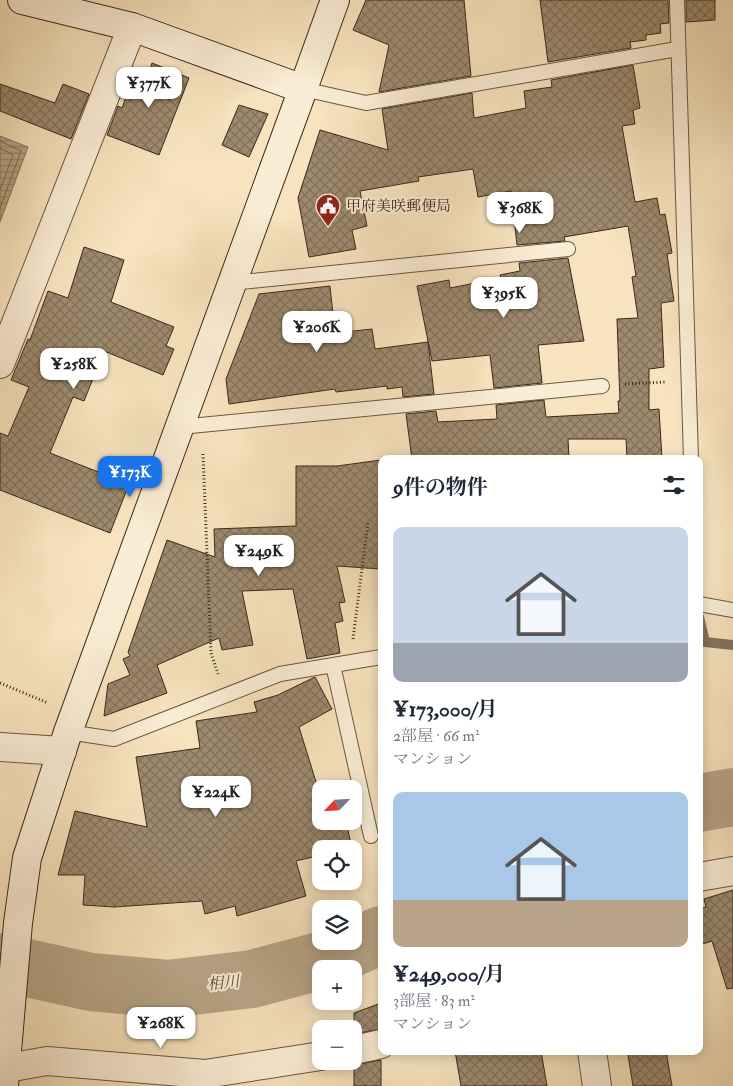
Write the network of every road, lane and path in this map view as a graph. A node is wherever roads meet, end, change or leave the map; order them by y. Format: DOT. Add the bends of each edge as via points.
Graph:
graph roads {
  1 [pos="22,0"];
  2 [pos="335,0"];
  3 [pos="677,0"];
  4 [pos="132,27"];
  5 [pos="678,48"];
  6 [pos="303,89"];
  7 [pos="568,249"];
  8 [pos="232,283"];
  9 [pos="0,364"];
  10 [pos="689,380"];
  11 [pos="602,386"];
  12 [pos="191,425"];
  13 [pos="692,455"];
  14 [pos="368,522"];
  15 [pos="703,605"];
  16 [pos="733,610"];
  17 [pos="378,657"];
  18 [pos="350,662"];
  19 [pos="334,665"];
  20 [pos="0,683"];
  21 [pos="224,696"];
  22 [pos="68,732"];
  23 [pos="0,747"];
  24 [pos="370,836"];
  25 [pos="733,870"];
  26 [pos="703,876"];
  27 [pos="378,1045"];
  28 [pos="362,1048"];
  29 [pos="593,1055"];
  30 [pos="312,1057"];
  31 [pos="6,1077"];
  32 [pos="597,1086"];
  1 -- 4 [label="street"];
  2 -- 6 [label="street"];
  3 -- 5 [label="lane"];
  4 -- 6 [label="street"];
  4 -- 9 [label="street"];
  5 -- 6 [label="lane" via="366,103"];
  5 -- 10 [label="lane"];
  6 -- 8 [label="street"];
  7 -- 8 [label="lane"];
  8 -- 12 [label="street"];
  10 -- 11 [label="path"];
  10 -- 13 [label="lane"];
  11 -- 12 [label="lane"];
  12 -- 21 [label="path" via="211,653"];
  12 -- 22 [label="street"];
  14 -- 18 [label="path"];
  15 -- 16 [label="lane"];
  17 -- 18 [label="lane"];
  18 -- 19 [label="lane"];
  19 -- 21 [label="lane" via="280,674"];
  19 -- 24 [label="lane"];
  20 -- 22 [label="path"];
  21 -- 22 [label="lane" via="114,739"];
  22 -- 23 [label="street"];
  22 -- 31 [label="street" via="27,858 8,1025"];
  25 -- 26 [label="street"];
  27 -- 28 [label="street"];
  29 -- 32 [label="street"];
  30 -- 31 [label="street" via="205,1074 47,1061"];
}
